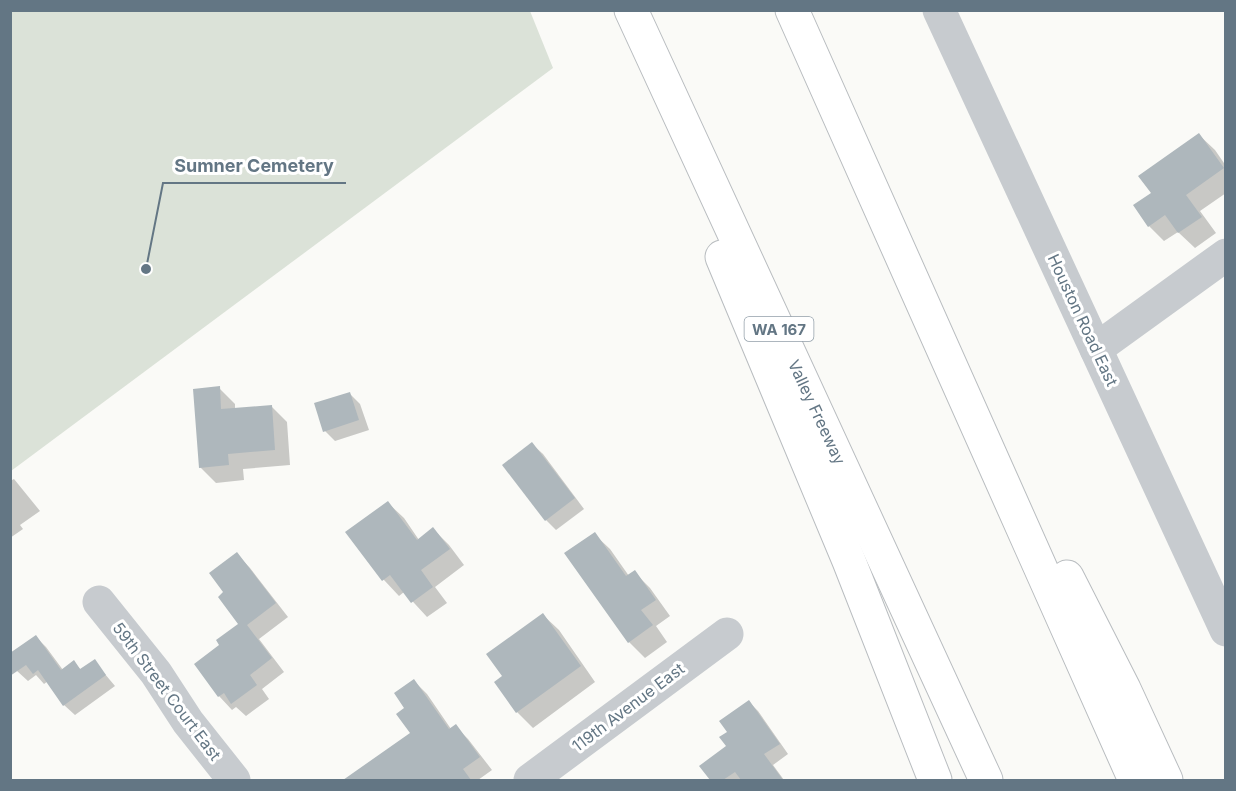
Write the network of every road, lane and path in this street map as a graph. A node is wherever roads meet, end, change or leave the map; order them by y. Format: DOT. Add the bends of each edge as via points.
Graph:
graph roads {
  1 [pos="792,10"];
  2 [pos="939,10"];
  3 [pos="637,23"];
  4 [pos="1226,255"];
  5 [pos="903,263"];
  6 [pos="1096,349"];
  7 [pos="99,602"];
  8 [pos="1226,630"];
  9 [pos="727,634"];
  10 [pos="234,780"];
  11 [pos="530,780"];
  12 [pos="935,780"];
  13 [pos="986,780"];
  14 [pos="1135,780"];
  15 [pos="1166,780"];
  1 -- 5 [label="highway"];
  2 -- 6 [label="street, Houston Road East"];
  3 -- 12 [label="highway" via="693,183"];
  3 -- 13 [label="highway, Valley Freeway / WA 167"];
  4 -- 6 [label="street"];
  5 -- 14 [label="highway"];
  5 -- 15 [label="highway" via="1124,689"];
  6 -- 8 [label="street, Houston Road East"];
  7 -- 10 [label="street, 59th Street Court East"];
  9 -- 11 [label="street, 119th Avenue East"];
}
